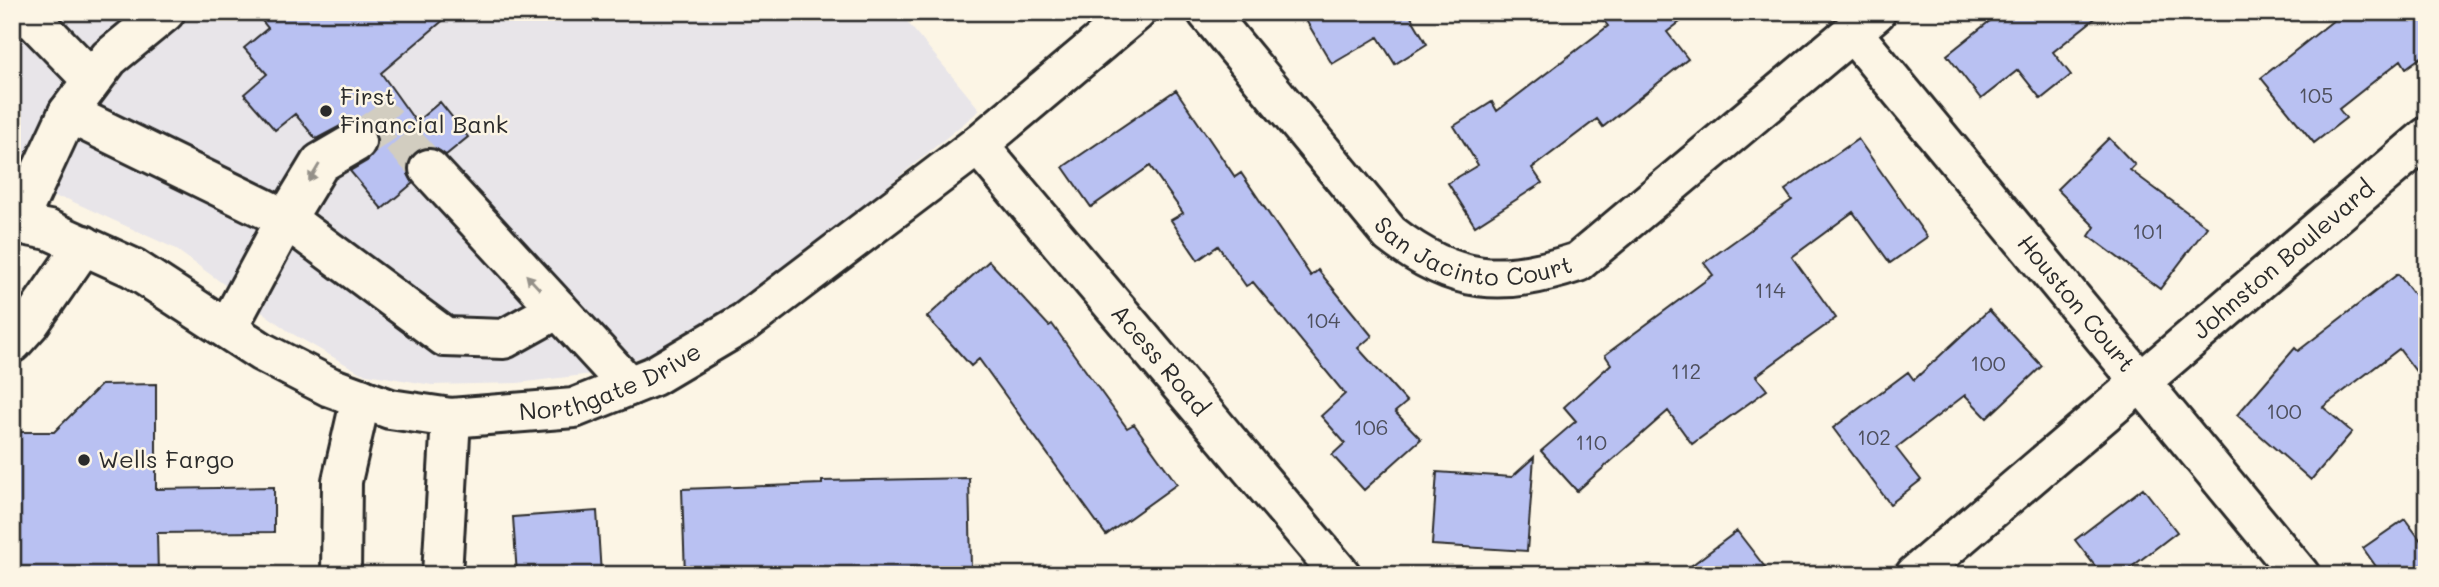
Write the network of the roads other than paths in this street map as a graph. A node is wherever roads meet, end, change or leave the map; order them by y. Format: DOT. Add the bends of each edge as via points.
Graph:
graph roads {
  1 [pos="165,12"];
  2 [pos="1136,12"];
  3 [pos="1207,12"];
  4 [pos="27,13"];
  5 [pos="12,20"];
  6 [pos="1864,22"];
  7 [pos="92,80"];
  8 [pos="68,113"];
  9 [pos="2427,137"];
  10 [pos="356,142"];
  11 [pos="978,145"];
  12 [pos="429,169"];
  13 [pos="286,219"];
  14 [pos="15,223"];
  15 [pos="84,244"];
  16 [pos="558,309"];
  17 [pos="227,329"];
  18 [pos="12,343"];
  19 [pos="2140,381"];
  20 [pos="629,386"];
  21 [pos="360,398"];
  22 [pos="451,418"];
  23 [pos="341,575"];
  24 [pos="442,575"];
  25 [pos="1341,575"];
  26 [pos="1915,575"];
  27 [pos="2300,575"];
  1 -- 7 [label="street" via="109,58"];
  2 -- 11 [label="street, Northgate Drive"];
  3 -- 6 [label="street, San Jacinto Court" via="1390,233 1415,253 1464,274 1489,278 1540,275 1578,262"];
  4 -- 5 [label="street"];
  4 -- 7 [label="street"];
  6 -- 19 [label="street, Houston Court"];
  7 -- 8 [label="street"];
  8 -- 13 [label="street"];
  8 -- 14 [label="street"];
  9 -- 19 [label="street, Johnston Boulevard"];
  10 -- 13 [label="street, one-way" via="320,163"];
  11 -- 20 [label="street, Northgate Drive" via="744,321"];
  11 -- 25 [label="street, Acess Road"];
  16 -- 12 [label="street, one-way"];
  13 -- 16 [label="street" via="445,337 504,339"];
  13 -- 17 [label="street"];
  14 -- 15 [label="street, Northgate Drive"];
  15 -- 17 [label="street, Northgate Drive" via="133,268"];
  15 -- 18 [label="street"];
  16 -- 20 [label="street"];
  17 -- 21 [label="street, Northgate Drive" via="262,352"];
  19 -- 26 [label="street, Johnston Boulevard"];
  19 -- 27 [label="street, Houston Court"];
  20 -- 22 [label="street, Northgate Drive" via="574,408"];
  21 -- 22 [label="street, Northgate Drive" via="390,410"];
  21 -- 23 [label="street" via="342,481"];
  22 -- 24 [label="street"];
}
